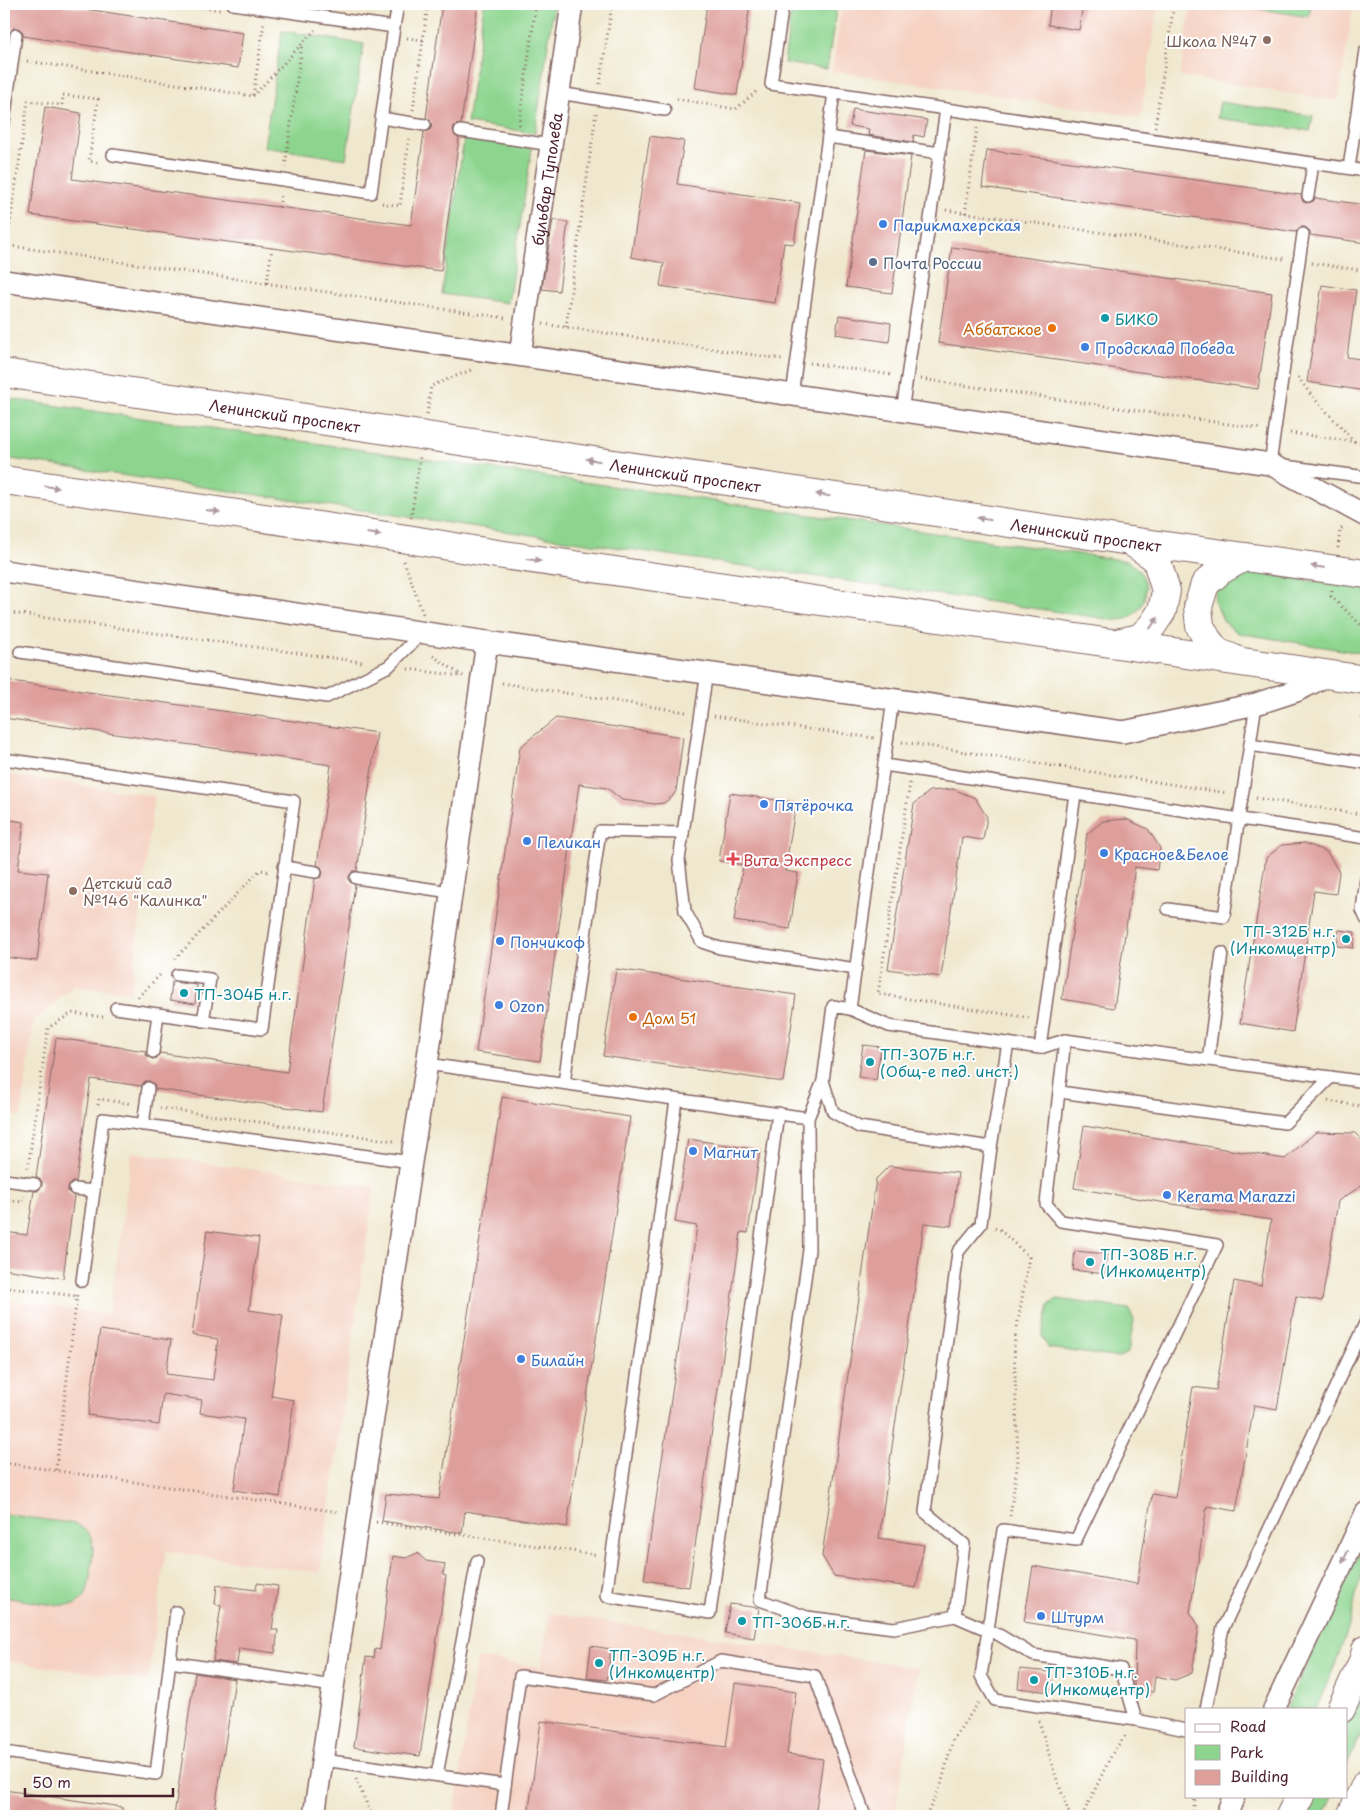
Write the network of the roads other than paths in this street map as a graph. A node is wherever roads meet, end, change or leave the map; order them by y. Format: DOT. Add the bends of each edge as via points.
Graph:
graph roads {
  1 [pos="233,4"];
  2 [pos="398,4"];
  3 [pos="572,4"];
  4 [pos="783,4"];
  5 [pos="394,27"];
  6 [pos="16,34"];
  7 [pos="1366,50"];
  8 [pos="559,93"];
  9 [pos="834,93"];
  10 [pos="667,104"];
  11 [pos="946,109"];
  12 [pos="381,118"];
  13 [pos="4,121"];
  14 [pos="425,125"];
  15 [pos="460,131"];
  16 [pos="828,137"];
  17 [pos="551,145"];
  18 [pos="940,152"];
  19 [pos="111,160"];
  20 [pos="1313,163"];
  21 [pos="1349,168"];
  22 [pos="1366,171"];
  23 [pos="1308,196"];
  24 [pos="1302,234"];
  25 [pos="4,281"];
  26 [pos="520,355"];
  27 [pos="4,373"];
  28 [pos="792,394"];
  29 [pos="902,412"];
  30 [pos="1270,464"];
  31 [pos="1366,477"];
  32 [pos="4,480"];
  33 [pos="1366,516"];
  34 [pos="1130,541"];
  35 [pos="1244,557"];
  36 [pos="4,571"];
  37 [pos="1366,574"];
  38 [pos="427,633"];
  39 [pos="487,642"];
  40 [pos="1113,644"];
  41 [pos="20,652"];
  42 [pos="1239,661"];
  43 [pos="707,672"];
  44 [pos="1330,674"];
  45 [pos="1366,680"];
  46 [pos="893,699"];
  47 [pos="1256,704"];
  48 [pos="1250,745"];
  49 [pos="4,759"];
  50 [pos="1366,763"];
  51 [pos="884,765"];
  52 [pos="1075,794"];
  53 [pos="1238,819"];
  54 [pos="682,833"];
  55 [pos="1366,838"];
  56 [pos="284,870"];
  57 [pos="316,872"];
  58 [pos="356,878"];
  59 [pos="1366,880"];
  60 [pos="450,892"];
  61 [pos="1168,909"];
  62 [pos="1366,919"];
  63 [pos="1222,953"];
  64 [pos="856,968"];
  65 [pos="177,975"];
  66 [pos="121,1008"];
  67 [pos="850,1008"];
  68 [pos="158,1014"];
  69 [pos="203,1021"];
  70 [pos="1065,1040"];
  71 [pos="1008,1043"];
  72 [pos="1040,1048"];
  73 [pos="153,1052"];
  74 [pos="1208,1060"];
  75 [pos="427,1064"];
  76 [pos="1331,1077"];
  77 [pos="823,1081"];
  78 [pos="1366,1082"];
  79 [pos="564,1083"];
  80 [pos="148,1088"];
  81 [pos="1060,1092"];
  82 [pos="676,1100"];
  83 [pos="778,1114"];
  84 [pos="808,1118"];
  85 [pos="143,1125"];
  86 [pos="991,1147"];
  87 [pos="410,1162"];
  88 [pos="4,1180"];
  89 [pos="30,1183"];
  90 [pos="75,1189"];
  91 [pos="94,1190"];
  92 [pos="82,1281"];
  93 [pos="1366,1321"];
  94 [pos="1366,1514"];
  95 [pos="477,1561"];
  96 [pos="176,1612"];
  97 [pos="955,1616"];
  98 [pos="988,1632"];
  99 [pos="1366,1650"];
  100 [pos="170,1662"];
  101 [pos="333,1686"];
  102 [pos="1206,1708"];
  103 [pos="1274,1708"];
  104 [pos="1341,1708"];
  105 [pos="1136,1720"];
  106 [pos="1185,1730"];
  107 [pos="4,1752"];
  108 [pos="323,1760"];
  109 [pos="437,1775"];
  110 [pos="1366,1784"];
  111 [pos="505,1785"];
  112 [pos="1233,1798"];
  113 [pos="1299,1798"];
  114 [pos="314,1816"];
  115 [pos="501,1816"];
  116 [pos="865,1816"];
  117 [pos="1226,1816"];
  118 [pos="1290,1816"];
  119 [pos="1351,1816"];
  1 -- 5 [label="lane"];
  2 -- 5 [label="lane"];
  3 -- 8 [label="street, бульвар Туполева"];
  4 -- 9 [label="lane" via="771,84"];
  5 -- 12 [label="lane"];
  6 -- 13 [label="lane"];
  7 -- 21 [label="lane"];
  8 -- 10 [label="lane" via="598,100"];
  8 -- 17 [label="street, бульвар Туполева"];
  9 -- 11 [label="lane"];
  9 -- 16 [label="lane"];
  11 -- 18 [label="lane"];
  11 -- 20 [label="lane"];
  12 -- 14 [label="lane"];
  12 -- 19 [label="lane" via="371,192"];
  15 -- 17 [label="lane"];
  16 -- 18 [label="lane"];
  16 -- 28 [label="lane"];
  17 -- 26 [label="street, бульвар Туполева"];
  18 -- 29 [label="lane"];
  20 -- 21 [label="lane"];
  20 -- 23 [label="lane"];
  21 -- 22 [label="lane"];
  24 -- 30 [label="lane"];
  25 -- 26 [label="street"];
  26 -- 28 [label="street"];
  34 -- 27 [label="main road, Ленинский проспект, one-way"];
  28 -- 29 [label="street"];
  29 -- 30 [label="street"];
  30 -- 31 [label="lane"];
  30 -- 33 [label="street"];
  32 -- 40 [label="main road, one-way"];
  34 -- 35 [label="main road, Ленинский проспект"];
  40 -- 34 [label="main road, one-way" via="1140,638 1152,626 1162,610 1166,590 1156,558"];
  37 -- 35 [label="main road, Ленинский проспект, one-way"];
  35 -- 42 [label="main road" via="1205,584 1198,607 1200,626 1207,639 1217,652"];
  36 -- 38 [label="street"];
  38 -- 39 [label="street"];
  38 -- 41 [label="lane" via="389,666 327,697"];
  39 -- 43 [label="street"];
  39 -- 60 [label="street"];
  40 -- 42 [label="main road"];
  42 -- 44 [label="main road"];
  43 -- 46 [label="street"];
  43 -- 54 [label="lane"];
  44 -- 45 [label="main road"];
  44 -- 47 [label="street"];
  46 -- 47 [label="street" via="1123,732"];
  46 -- 51 [label="lane"];
  47 -- 48 [label="lane"];
  48 -- 50 [label="lane"];
  48 -- 53 [label="lane"];
  49 -- 56 [label="lane" via="294,801"];
  51 -- 52 [label="lane"];
  51 -- 64 [label="lane"];
  52 -- 53 [label="lane"];
  52 -- 72 [label="lane"];
  53 -- 55 [label="lane"];
  53 -- 61 [label="lane" via="1224,917"];
  54 -- 64 [label="lane" via="679,860 685,911 702,942 720,948"];
  54 -- 79 [label="lane" via="600,831"];
  56 -- 57 [label="lane"];
  56 -- 69 [label="lane" via="262,1029"];
  58 -- 60 [label="lane"];
  59 -- 62 [label="lane" via="1362,910"];
  60 -- 75 [label="street"];
  63 -- 74 [label="lane"];
  64 -- 67 [label="lane"];
  65 -- 69 [label="lane" via="210,979"];
  66 -- 68 [label="lane"];
  67 -- 71 [label="lane" via="889,1026"];
  67 -- 77 [label="lane" via="833,1006"];
  68 -- 69 [label="lane"];
  68 -- 73 [label="lane"];
  70 -- 72 [label="lane"];
  70 -- 74 [label="lane"];
  70 -- 81 [label="lane"];
  71 -- 72 [label="lane"];
  71 -- 86 [label="lane"];
  74 -- 76 [label="lane"];
  75 -- 79 [label="lane"];
  75 -- 87 [label="street"];
  76 -- 78 [label="lane"];
  76 -- 81 [label="lane" via="1284,1123"];
  77 -- 84 [label="lane"];
  77 -- 86 [label="lane" via="833,1112 859,1127"];
  79 -- 82 [label="lane"];
  80 -- 85 [label="lane"];
  81 -- 98 [label="lane" via="1046,1204 1061,1221 1217,1245 1076,1540 1003,1530"];
  82 -- 83 [label="lane"];
  82 -- 83 [label="lane" via="606,1596 710,1613"];
  83 -- 84 [label="lane"];
  84 -- 97 [label="lane" via="809,1250 760,1600 807,1617 894,1628"];
  85 -- 87 [label="lane"];
  85 -- 91 [label="lane" via="103,1119"];
  86 -- 97 [label="lane" via="981,1224 958,1252 925,1512 964,1544"];
  87 -- 101 [label="street"];
  88 -- 89 [label="lane"];
  90 -- 91 [label="lane"];
  91 -- 92 [label="lane"];
  93 -- 102 [label="lane" via="1223,1628"];
  94 -- 103 [label="street, one-way"];
  95 -- 109 [label="lane"];
  96 -- 100 [label="lane"];
  97 -- 98 [label="lane"];
  98 -- 105 [label="lane" via="1033,1655 1121,1668"];
  98 -- 105 [label="lane" via="981,1676 995,1700"];
  99 -- 104 [label="main road"];
  100 -- 101 [label="lane"];
  100 -- 107 [label="lane" via="156,1774"];
  101 -- 108 [label="street"];
  105 -- 106 [label="lane"];
  108 -- 109 [label="lane"];
  108 -- 114 [label="street"];
  109 -- 111 [label="lane"];
  110 -- 119 [label="main road"];
  111 -- 115 [label="lane"];
  111 -- 116 [label="lane" via="520,1676 654,1695 721,1661 815,1676"];
  112 -- 117 [label="street"];
  113 -- 118 [label="main road"];
}
